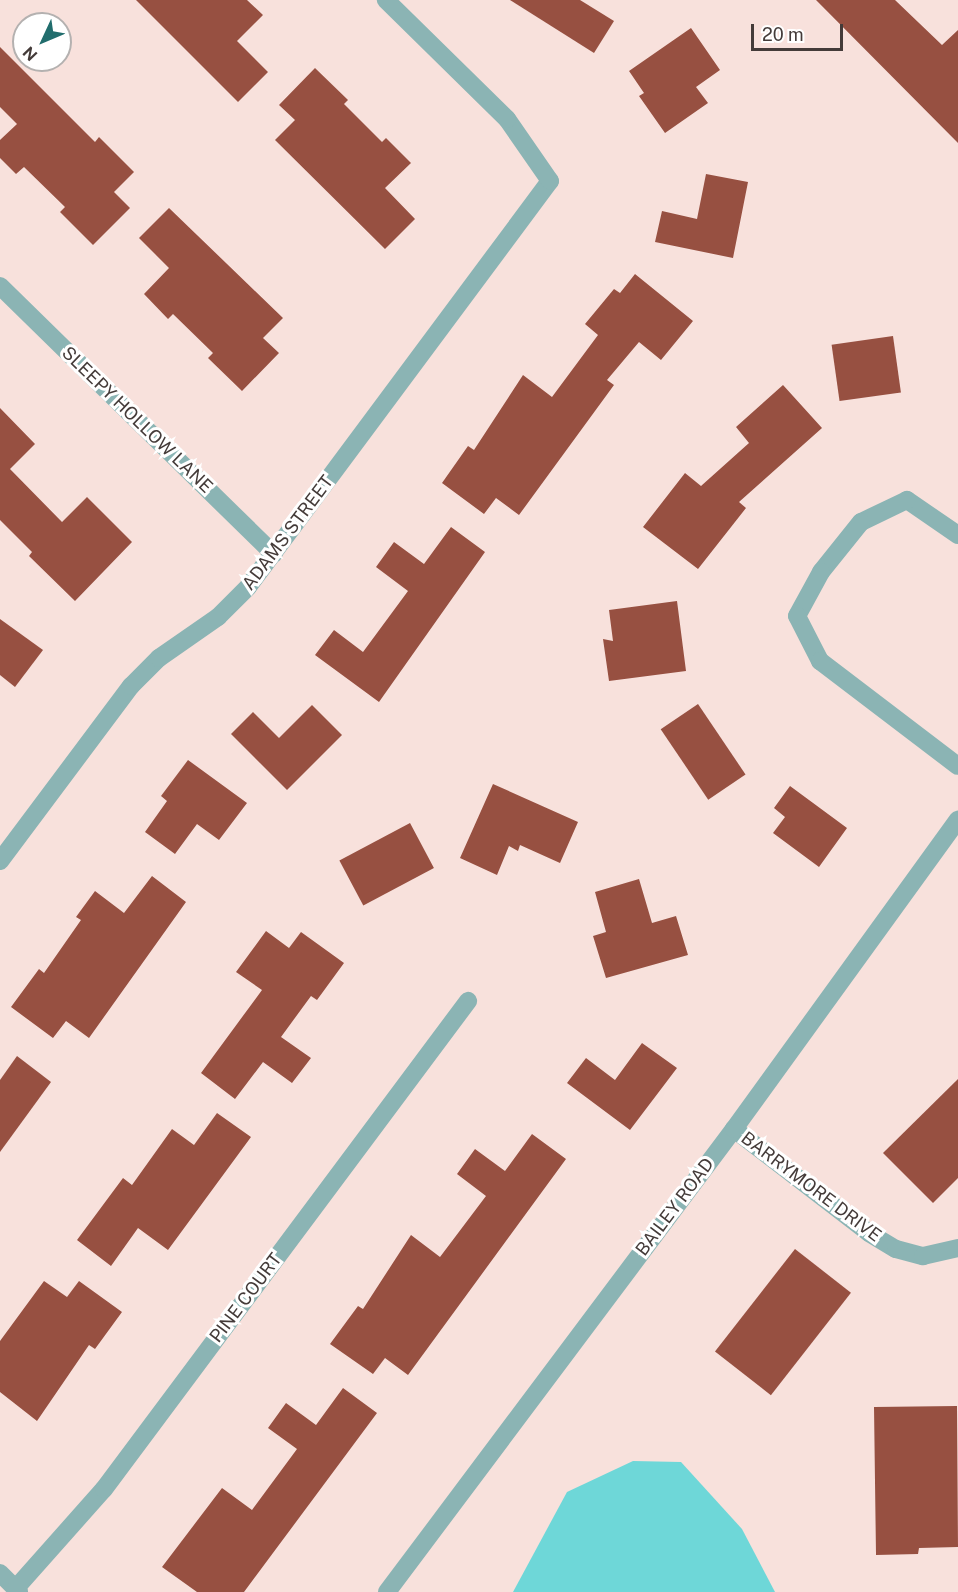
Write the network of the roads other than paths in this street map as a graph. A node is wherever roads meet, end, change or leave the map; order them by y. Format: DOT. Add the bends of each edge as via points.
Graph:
graph roads {
  1 [pos="386,0"];
  2 [pos="0,286"];
  3 [pos="958,535"];
  4 [pos="274,554"];
  5 [pos="958,766"];
  6 [pos="958,820"];
  7 [pos="0,861"];
  8 [pos="468,1001"];
  9 [pos="734,1129"];
  10 [pos="958,1248"];
  11 [pos="0,1573"];
  12 [pos="17,1590"];
  13 [pos="387,1592"];
  1 -- 4 [label="street, ADAMS STREET" via="507,119 550,181"];
  2 -- 4 [label="street, SLEEPY HOLLOW LANE"];
  3 -- 5 [label="street" via="907,500 861,522 821,572 797,616 820,661"];
  4 -- 7 [label="street, ADAMS STREET" via="218,617 159,658 131,686"];
  6 -- 9 [label="street, BAILEY ROAD"];
  8 -- 12 [label="street, PINE COURT" via="104,1489"];
  9 -- 10 [label="street, BARRYMORE DRIVE" via="896,1250 923,1256"];
  9 -- 13 [label="street, BAILEY ROAD"];
  11 -- 12 [label="street"];
}
